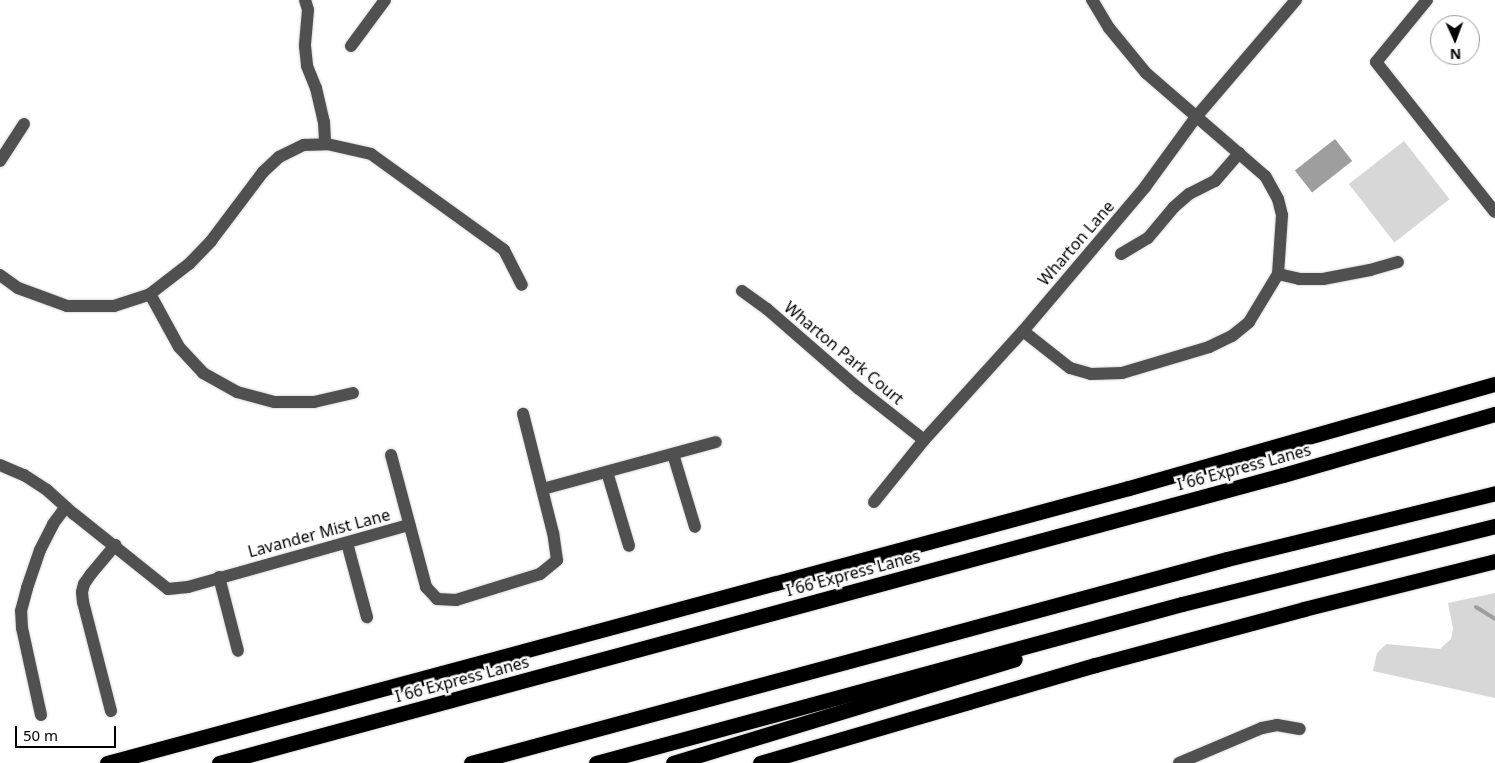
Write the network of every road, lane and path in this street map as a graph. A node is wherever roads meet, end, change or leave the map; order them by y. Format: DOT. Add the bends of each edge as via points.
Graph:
graph roads {
  1 [pos="305,0"];
  2 [pos="385,0"];
  3 [pos="1092,0"];
  4 [pos="1296,0"];
  5 [pos="1427,0"];
  6 [pos="351,46"];
  7 [pos="1196,117"];
  8 [pos="24,124"];
  9 [pos="325,144"];
  10 [pos="1239,153"];
  11 [pos="0,161"];
  12 [pos="1495,212"];
  13 [pos="1121,254"];
  14 [pos="1398,262"];
  15 [pos="1278,274"];
  16 [pos="0,276"];
  17 [pos="522,286"];
  18 [pos="742,291"];
  19 [pos="150,294"];
  20 [pos="1023,331"];
  21 [pos="1495,384"];
  22 [pos="353,392"];
  23 [pos="524,414"];
  24 [pos="1495,414"];
  25 [pos="1495,420"];
  26 [pos="1434,432"];
  27 [pos="924,440"];
  28 [pos="716,442"];
  29 [pos="673,454"];
  30 [pos="391,455"];
  31 [pos="0,465"];
  32 [pos="607,472"];
  33 [pos="543,489"];
  34 [pos="1495,493"];
  35 [pos="874,502"];
  36 [pos="66,507"];
  37 [pos="409,525"];
  38 [pos="1495,526"];
  39 [pos="695,527"];
  40 [pos="347,543"];
  41 [pos="114,545"];
  42 [pos="629,546"];
  43 [pos="1495,562"];
  44 [pos="219,576"];
  45 [pos="1182,604"];
  46 [pos="367,617"];
  47 [pos="238,651"];
  48 [pos="111,711"];
  49 [pos="42,715"];
  50 [pos="1300,729"];
  51 [pos="1187,762"];
  52 [pos="107,763"];
  53 [pos="219,763"];
  54 [pos="471,763"];
  55 [pos="596,763"];
  56 [pos="673,763"];
  57 [pos="760,763"];
  1 -- 9 [label="street" via="308,10 307,66 324,122"];
  2 -- 6 [label="street"];
  3 -- 7 [label="street" via="1133,59"];
  4 -- 7 [label="street, Wharton Lane"];
  5 -- 12 [label="street" via="1376,62"];
  7 -- 10 [label="street"];
  7 -- 20 [label="street, Wharton Lane" via="1146,187"];
  8 -- 11 [label="street"];
  9 -- 17 [label="street" via="371,154 402,176 504,250"];
  9 -- 19 [label="street" via="304,145 279,157 262,172 211,241 189,264"];
  10 -- 13 [label="street" via="1215,181 1184,198 1148,238"];
  10 -- 15 [label="street" via="1265,176 1278,199 1282,215"];
  14 -- 15 [label="street" via="1323,279 1299,279"];
  15 -- 20 [label="street" via="1249,322 1232,336 1209,347 1122,373 1091,374 1070,368"];
  16 -- 19 [label="street" via="18,288 67,306 114,306"];
  18 -- 27 [label="street, Wharton Park Court"];
  19 -- 22 [label="street" via="179,347 203,373 237,392 275,402 314,402"];
  20 -- 27 [label="street, Wharton Lane"];
  21 -- 52 [label="highway" via="1129,488"];
  23 -- 33 [label="street"];
  24 -- 26 [label="highway, I 66 Express Lanes"];
  25 -- 26 [label="highway"];
  26 -- 53 [label="highway, I 66 Express Lanes"];
  27 -- 35 [label="street, Wharton Lane"];
  28 -- 29 [label="street"];
  29 -- 32 [label="street"];
  29 -- 39 [label="street"];
  30 -- 37 [label="street"];
  31 -- 36 [label="street, Lavander Mist Lane" via="24,475"];
  32 -- 33 [label="street"];
  32 -- 42 [label="street"];
  33 -- 37 [label="street, Lavander Mist Lane" via="557,560 540,574 456,600 437,599 426,587"];
  34 -- 54 [label="highway" via="1227,559"];
  36 -- 41 [label="street, Lavander Mist Lane"];
  36 -- 49 [label="street" via="40,550 21,610 22,628"];
  37 -- 40 [label="street, Lavander Mist Lane"];
  38 -- 45 [label="highway"];
  40 -- 44 [label="street, Lavander Mist Lane"];
  40 -- 46 [label="street"];
  41 -- 44 [label="street, Lavander Mist Lane" via="168,589 188,587"];
  41 -- 48 [label="street" via="84,584 82,592"];
  43 -- 57 [label="highway" via="1295,611 1104,663"];
  44 -- 47 [label="street"];
  45 -- 55 [label="highway"];
  45 -- 56 [label="highway" via="945,682"];
  50 -- 51 [label="street" via="1277,725 1262,728"];
}
